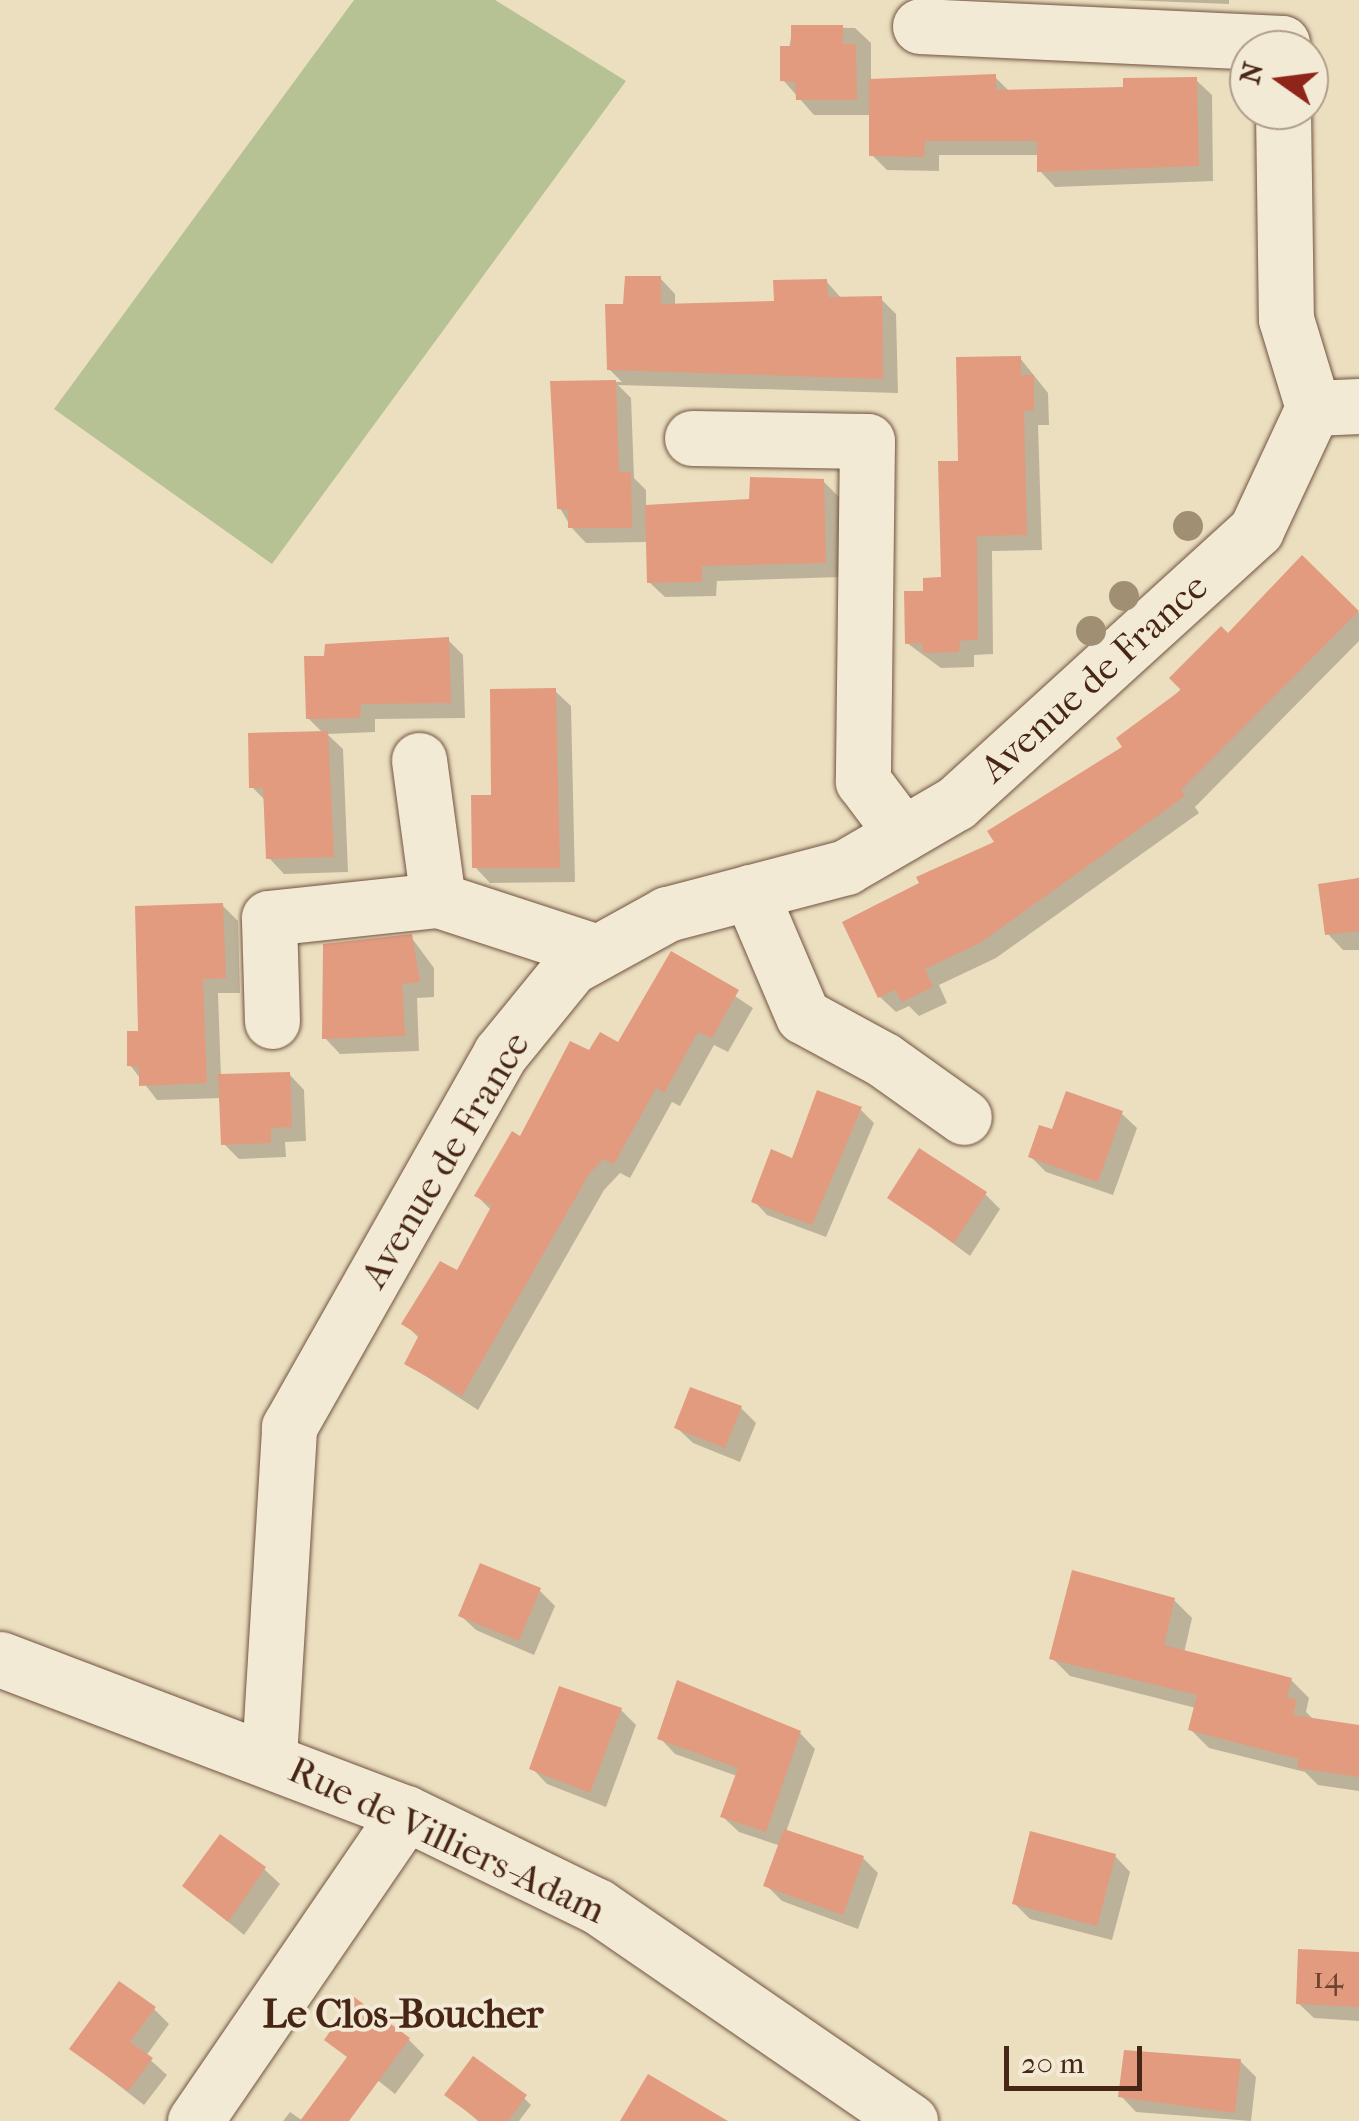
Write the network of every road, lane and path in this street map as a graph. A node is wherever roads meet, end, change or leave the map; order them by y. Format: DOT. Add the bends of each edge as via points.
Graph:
graph roads {
  1 [pos="920,26"];
  2 [pos="1229,41"];
  3 [pos="1283,130"];
  4 [pos="1336,407"];
  5 [pos="692,438"];
  6 [pos="419,760"];
  7 [pos="903,834"];
  8 [pos="750,892"];
  9 [pos="438,900"];
  10 [pos="598,952"];
  11 [pos="272,1020"];
  12 [pos="964,1117"];
  13 [pos="0,1658"];
  14 [pos="269,1756"];
  15 [pos="406,1812"];
  16 [pos="196,2121"];
  17 [pos="910,2121"];
  1 -- 2 [label="street"];
  3 -- 4 [label="street" via="1286,319"];
  4 -- 7 [label="street, Avenue de France" via="1256,530 956,803"];
  5 -- 7 [label="street" via="867,441 864,781"];
  6 -- 9 [label="street"];
  7 -- 8 [label="street, Avenue de France" via="846,866"];
  8 -- 10 [label="street, Avenue de France" via="668,914"];
  8 -- 12 [label="street" via="802,1016 884,1060"];
  9 -- 10 [label="street"];
  9 -- 11 [label="street" via="269,918"];
  10 -- 14 [label="street, Avenue de France" via="571,967 500,1054 289,1428"];
  13 -- 14 [label="street, Rue de Villiers-Adam" via="200,1738"];
  14 -- 15 [label="street, Rue de Villiers-Adam"];
  15 -- 16 [label="street"];
  15 -- 17 [label="street, Rue de Villiers-Adam" via="596,1906"];
}
